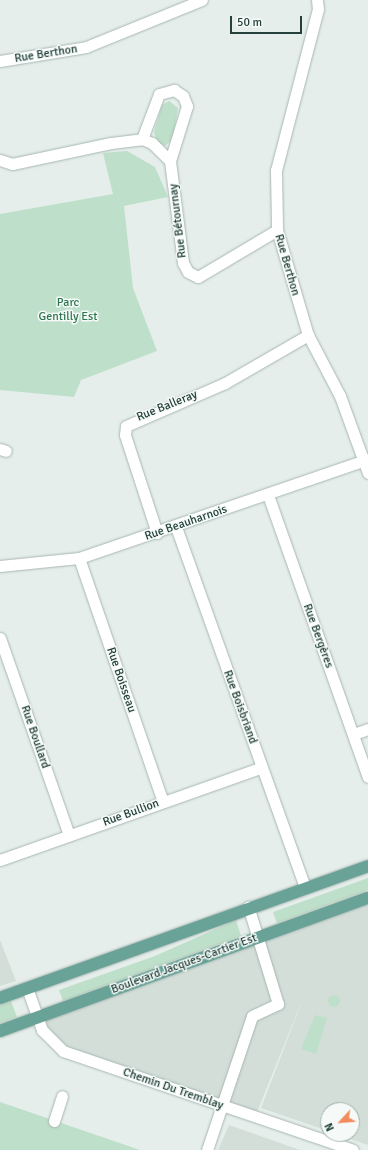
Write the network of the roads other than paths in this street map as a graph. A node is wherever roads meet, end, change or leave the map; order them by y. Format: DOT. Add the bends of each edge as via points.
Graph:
graph roads {
  1 [pos="317,0"];
  2 [pos="199,1"];
  3 [pos="0,60"];
  4 [pos="142,139"];
  5 [pos="0,160"];
  6 [pos="170,161"];
  7 [pos="277,230"];
  8 [pos="308,335"];
  9 [pos="366,460"];
  10 [pos="368,473"];
  11 [pos="268,495"];
  12 [pos="176,527"];
  13 [pos="157,533"];
  14 [pos="79,558"];
  15 [pos="0,566"];
  16 [pos="0,638"];
  17 [pos="368,729"];
  18 [pos="354,734"];
  19 [pos="262,767"];
  20 [pos="368,777"];
  21 [pos="163,802"];
  22 [pos="69,835"];
  23 [pos="0,860"];
  24 [pos="368,866"];
  25 [pos="305,888"];
  26 [pos="368,898"];
  27 [pos="248,906"];
  28 [pos="259,936"];
  29 [pos="27,988"];
  30 [pos="0,998"];
  31 [pos="38,1018"];
  32 [pos="0,1031"];
  33 [pos="62,1096"];
  34 [pos="222,1106"];
  35 [pos="54,1120"];
  36 [pos="207,1150"];
  37 [pos="353,1150"];
  1 -- 7 [label="street, Rue Berthon" via="318,9 276,170"];
  2 -- 3 [label="street, Rue Berthon" via="86,47"];
  4 -- 5 [label="street" via="12,164"];
  4 -- 6 [label="street" via="152,143"];
  4 -- 6 [label="street, Rue Bétournay" via="159,94 174,90 183,96 187,106"];
  6 -- 7 [label="street, Rue Bétournay" via="183,263 188,272 198,277 208,273"];
  7 -- 8 [label="street, Rue Berthon"];
  8 -- 9 [label="street, Rue Berthon" via="340,396"];
  8 -- 13 [label="street, Rue Balleray" via="225,383 126,426 125,435"];
  9 -- 10 [label="street, Rue Berthon"];
  9 -- 11 [label="street, Rue Beauharnois"];
  11 -- 12 [label="street, Rue Beauharnois"];
  11 -- 18 [label="street, Rue Bergères"];
  12 -- 13 [label="street, Rue Beauharnois"];
  12 -- 19 [label="street, Rue Boisbriand"];
  13 -- 14 [label="street, Rue Beauharnois"];
  14 -- 15 [label="street, Rue Beauharnois"];
  14 -- 21 [label="street, Rue Boisseau"];
  16 -- 22 [label="street, Rue Boullard"];
  17 -- 18 [label="street"];
  18 -- 20 [label="street, Rue Bergères"];
  19 -- 21 [label="street, Rue Bullion"];
  19 -- 25 [label="street, Rue Boisbriand"];
  21 -- 22 [label="street, Rue Bullion"];
  22 -- 23 [label="street, Rue Bullion"];
  24 -- 25 [label="main road"];
  25 -- 27 [label="main road"];
  26 -- 28 [label="main road, Boulevard Jacques-Cartier Est"];
  27 -- 28 [label="street"];
  27 -- 29 [label="main road"];
  28 -- 31 [label="main road, Boulevard Jacques-Cartier Est"];
  28 -- 34 [label="street" via="278,1004 252,1016"];
  29 -- 30 [label="main road"];
  29 -- 31 [label="street, Chemin Du Tremblay"];
  31 -- 32 [label="main road, Boulevard Jacques-Cartier Est"];
  31 -- 34 [label="street, Chemin Du Tremblay" via="44,1033 63,1051"];
  33 -- 35 [label="street"];
  34 -- 36 [label="street"];
  34 -- 37 [label="street, Chemin Du Tremblay"];
}
